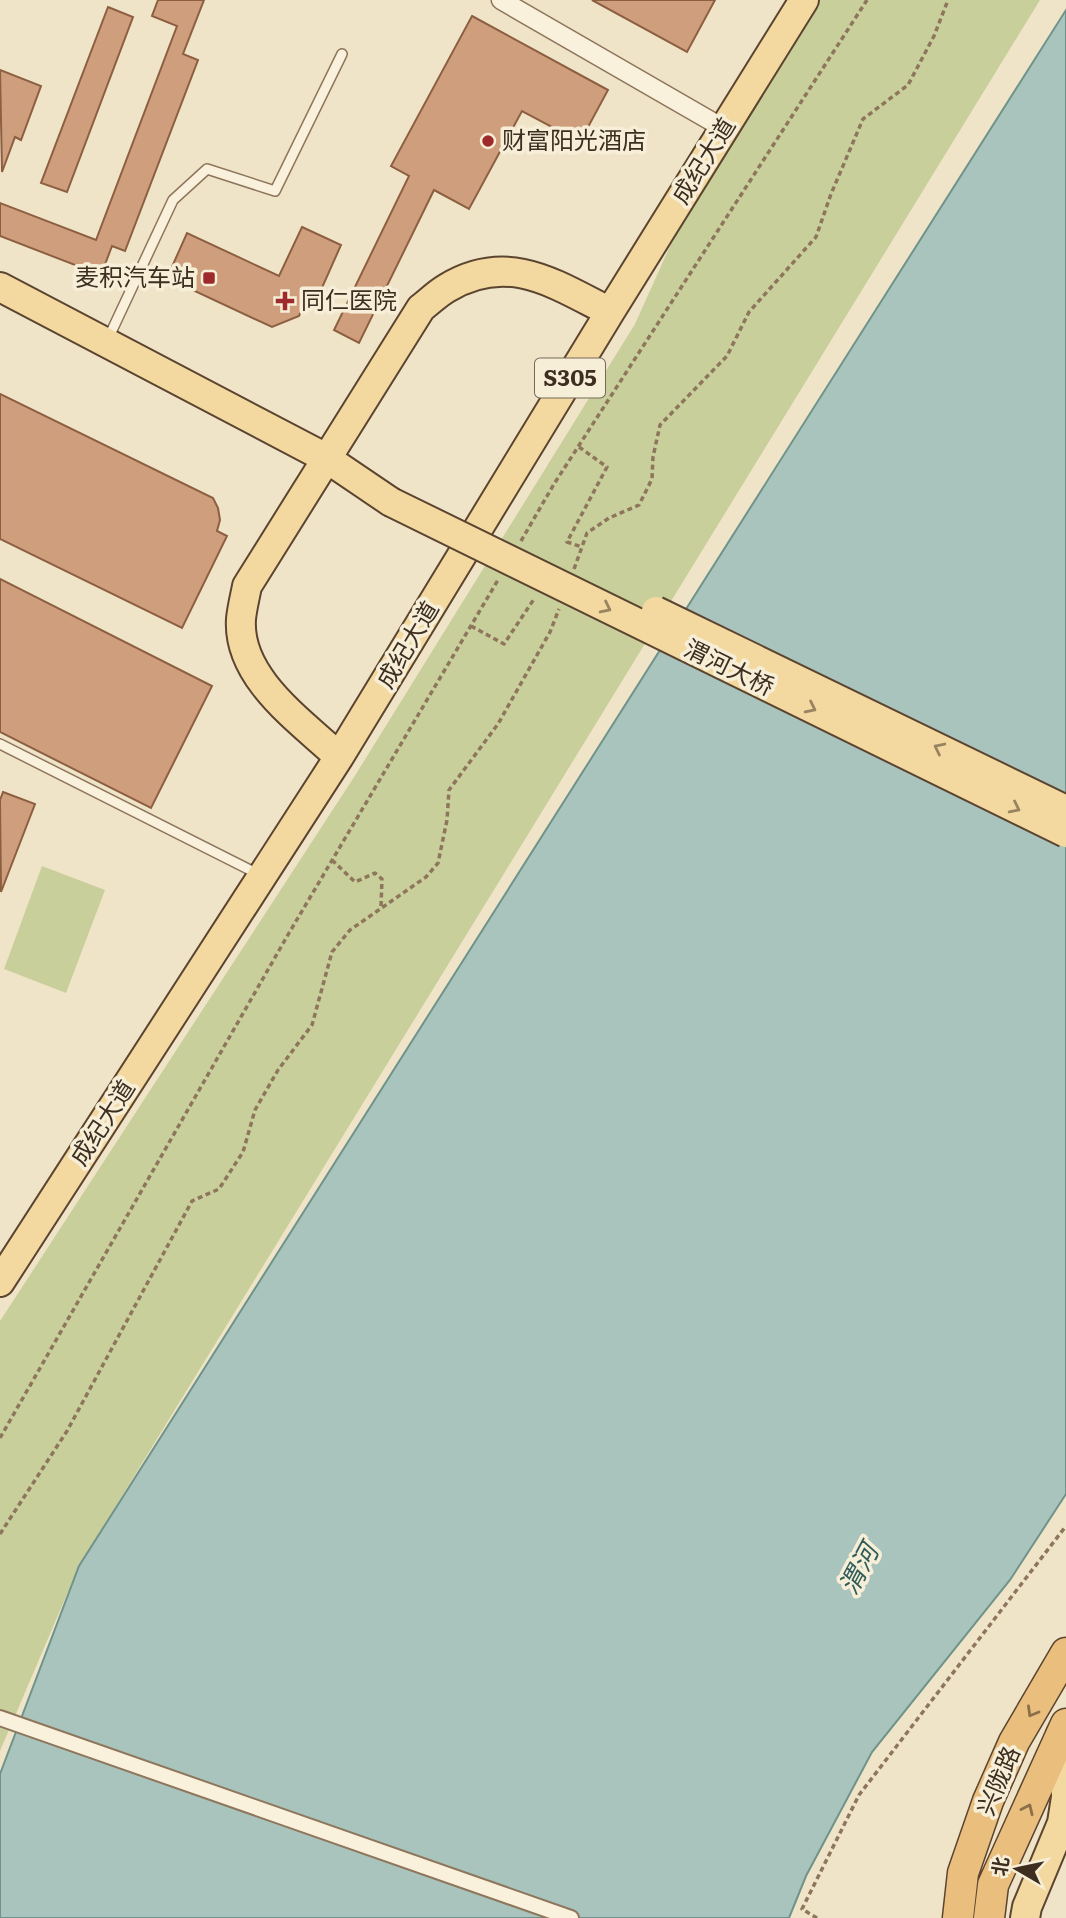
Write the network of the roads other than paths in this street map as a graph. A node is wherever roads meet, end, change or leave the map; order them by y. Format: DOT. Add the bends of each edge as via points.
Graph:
graph roads {
  1 [pos="500,0"];
  2 [pos="804,0"];
  3 [pos="342,54"];
  4 [pos="723,128"];
  5 [pos="0,287"];
  6 [pos="610,312"];
  7 [pos="106,343"];
  8 [pos="326,458"];
  9 [pos="395,494"];
  10 [pos="0,744"];
  11 [pos="339,757"];
  12 [pos="1066,810"];
  13 [pos="1066,834"];
  14 [pos="262,876"];
  15 [pos="0,1282"];
  16 [pos="1066,1653"];
  17 [pos="0,1718"];
  18 [pos="1063,1729"];
  19 [pos="1066,1796"];
  20 [pos="571,1918"];
  21 [pos="958,1918"];
  22 [pos="989,1918"];
  23 [pos="1025,1918"];
  1 -- 4 [label="street"];
  2 -- 4 [label="main road, 成纪大道 / S305"];
  3 -- 7 [label="lane" via="275,191 207,169 173,200"];
  4 -- 6 [label="main road, 成纪大道 / S305"];
  5 -- 7 [label="main road"];
  6 -- 8 [label="main road" via="540,276 508,271 476,275 446,288 421,309"];
  6 -- 11 [label="main road, 成纪大道 / S305"];
  7 -- 8 [label="main road"];
  8 -- 9 [label="main road"];
  8 -- 11 [label="main road" via="247,586 241,620 246,654 263,685"];
  12 -- 9 [label="main road, 渭河大桥, one-way, bridge"];
  9 -- 13 [label="main road, 渭河大桥, one-way, bridge"];
  10 -- 14 [label="lane"];
  11 -- 14 [label="main road, 成纪大道"];
  14 -- 15 [label="main road, 成纪大道" via="12,1256"];
  16 -- 21 [label="highway, 兴陇路, one-way" via="1014,1742 989,1801 963,1873"];
  17 -- 20 [label="street"];
  18 -- 19 [label="main road"];
  22 -- 18 [label="highway, 兴陇路, one-way" via="993,1885"];
  19 -- 23 [label="main road" via="1062,1823"];
}
